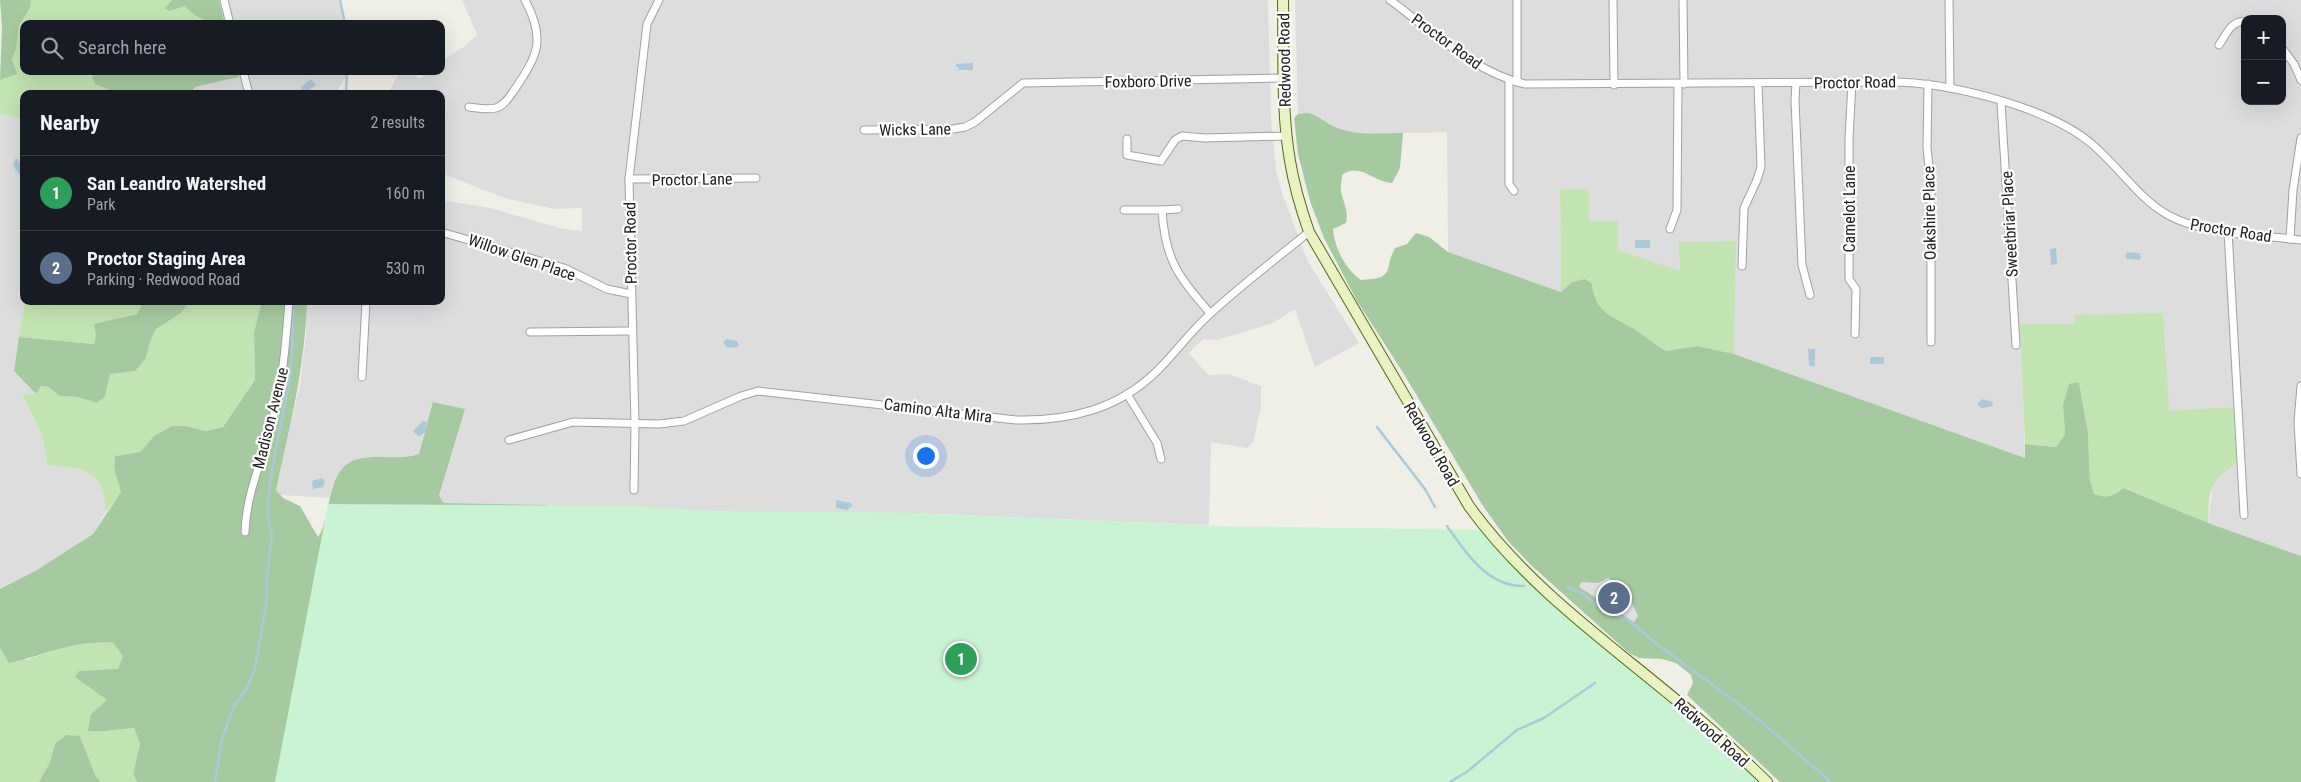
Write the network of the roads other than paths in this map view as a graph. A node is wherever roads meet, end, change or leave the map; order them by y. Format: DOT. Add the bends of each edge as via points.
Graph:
graph roads {
  1 [pos="224,0"];
  2 [pos="525,0"];
  3 [pos="659,0"];
  4 [pos="1283,0"];
  5 [pos="1390,0"];
  6 [pos="1517,0"];
  7 [pos="1613,0"];
  8 [pos="1683,0"];
  9 [pos="1949,0"];
  10 [pos="229,20"];
  11 [pos="2241,21"];
  12 [pos="2219,45"];
  13 [pos="2286,53"];
  14 [pos="244,75"];
  15 [pos="1284,78"];
  16 [pos="1509,80"];
  17 [pos="2301,80"];
  18 [pos="1517,82"];
  19 [pos="1852,82"];
  20 [pos="1796,83"];
  21 [pos="1681,84"];
  22 [pos="1758,84"];
  23 [pos="1928,84"];
  24 [pos="1614,85"];
  25 [pos="1950,88"];
  26 [pos="248,90"];
  27 [pos="1014,90"];
  28 [pos="2001,102"];
  29 [pos="469,107"];
  30 [pos="864,130"];
  31 [pos="1287,136"];
  32 [pos="2301,138"];
  33 [pos="1127,139"];
  34 [pos="756,178"];
  35 [pos="629,179"];
  36 [pos="1514,191"];
  37 [pos="1124,210"];
  38 [pos="1162,210"];
  39 [pos="1178,210"];
  40 [pos="1670,229"];
  41 [pos="2228,231"];
  42 [pos="1309,232"];
  43 [pos="445,233"];
  44 [pos="2290,239"];
  45 [pos="2301,240"];
  46 [pos="1742,266"];
  47 [pos="631,294"];
  48 [pos="1810,295"];
  49 [pos="288,305"];
  50 [pos="366,305"];
  51 [pos="1210,313"];
  52 [pos="632,331"];
  53 [pos="530,332"];
  54 [pos="1855,334"];
  55 [pos="1931,342"];
  56 [pos="2016,345"];
  57 [pos="362,376"];
  58 [pos="2301,386"];
  59 [pos="1127,394"];
  60 [pos="2300,414"];
  61 [pos="635,424"];
  62 [pos="509,440"];
  63 [pos="1161,459"];
  64 [pos="2301,474"];
  65 [pos="634,490"];
  66 [pos="2244,515"];
  67 [pos="245,532"];
  68 [pos="1767,782"];
  1 -- 10 [label="street"];
  2 -- 29 [label="street" via="537,31 532,63 505,103 496,108"];
  3 -- 35 [label="street, Proctor Road" via="647,24"];
  4 -- 15 [label="main road, Redwood Road"];
  5 -- 16 [label="street, Proctor Road" via="1478,65"];
  6 -- 18 [label="street"];
  7 -- 24 [label="street"];
  8 -- 21 [label="street"];
  9 -- 25 [label="street"];
  11 -- 12 [label="street" via="2232,25"];
  13 -- 17 [label="street"];
  14 -- 26 [label="street"];
  15 -- 27 [label="street, Foxboro Drive" via="1022,83"];
  15 -- 31 [label="main road, Redwood Road"];
  16 -- 18 [label="street, Proctor Road"];
  16 -- 36 [label="street" via="1509,184"];
  18 -- 24 [label="street, Proctor Road"];
  19 -- 20 [label="street, Proctor Road"];
  19 -- 23 [label="street, Proctor Road"];
  19 -- 54 [label="street, Camelot Lane" via="1849,279 1856,289"];
  20 -- 22 [label="street, Proctor Road"];
  20 -- 48 [label="street" via="1802,265"];
  21 -- 22 [label="street, Proctor Road"];
  21 -- 24 [label="street, Proctor Road"];
  21 -- 40 [label="street" via="1677,210"];
  22 -- 46 [label="street" via="1761,166 1744,208"];
  23 -- 25 [label="street, Proctor Road"];
  23 -- 55 [label="street, Oakshire Place"];
  25 -- 28 [label="street, Proctor Road"];
  27 -- 30 [label="street, Wicks Lane" via="965,127"];
  28 -- 41 [label="street, Proctor Road" via="2038,114 2082,136 2143,196 2168,214 2197,226"];
  28 -- 56 [label="street, Sweetbriar Place"];
  31 -- 33 [label="street" via="1182,136 1175,140 1163,159 1157,161 1127,155"];
  31 -- 42 [label="main road, Redwood Road" via="1295,187"];
  32 -- 44 [label="street"];
  34 -- 35 [label="street, Proctor Lane"];
  35 -- 47 [label="street, Proctor Road"];
  37 -- 38 [label="street"];
  38 -- 39 [label="street"];
  38 -- 51 [label="street" via="1171,261 1188,288"];
  41 -- 44 [label="street, Proctor Road"];
  41 -- 66 [label="street"];
  42 -- 51 [label="street, Camino Alta Mira"];
  42 -- 68 [label="main road, Redwood Road" via="1468,506 1486,530 1535,582 1602,641 1701,720"];
  43 -- 47 [label="street, Willow Glen Place" via="564,268 607,289"];
  44 -- 45 [label="street, Proctor Road"];
  47 -- 52 [label="street, Proctor Road"];
  49 -- 67 [label="street, Madison Avenue" via="284,360 273,418 246,513"];
  50 -- 57 [label="street"];
  51 -- 59 [label="street, Camino Alta Mira" via="1158,370"];
  52 -- 53 [label="street"];
  52 -- 61 [label="street, Proctor Road"];
  58 -- 60 [label="street"];
  59 -- 61 [label="street, Camino Alta Mira" via="1088,413 1016,420 758,391 684,421"];
  59 -- 63 [label="street" via="1157,443"];
  60 -- 64 [label="street"];
  61 -- 62 [label="street, Camino Alta Mira" via="573,422"];
  61 -- 65 [label="street, Proctor Road"];
}
